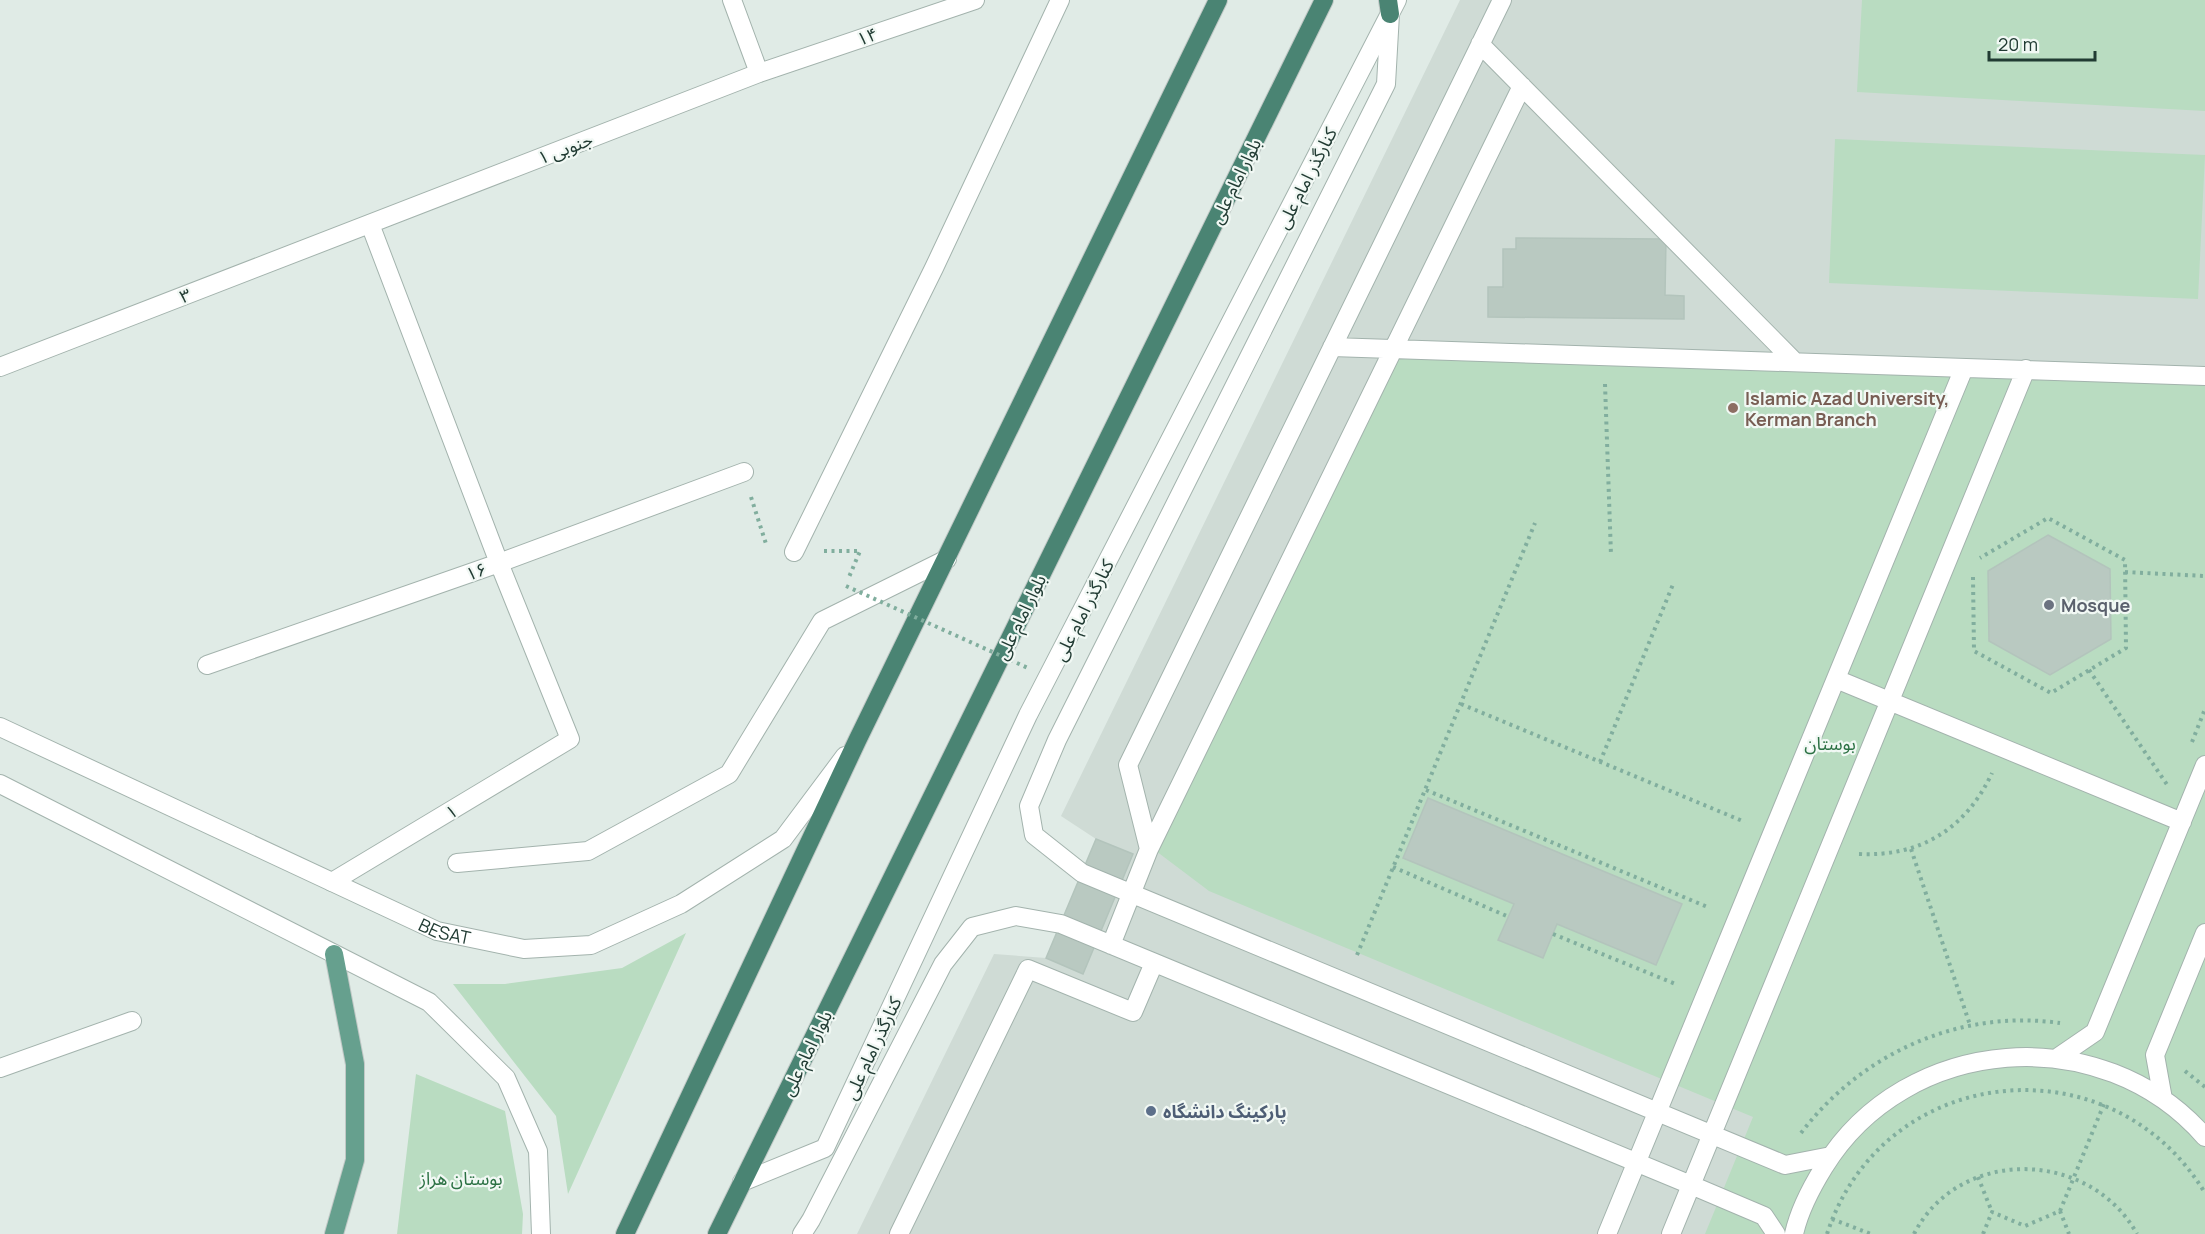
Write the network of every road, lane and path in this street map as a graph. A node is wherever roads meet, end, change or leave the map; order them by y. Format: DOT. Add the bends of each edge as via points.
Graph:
graph roads {
  1 [pos="732,0"];
  2 [pos="975,0"];
  3 [pos="1060,0"];
  4 [pos="1218,0"];
  5 [pos="1324,0"];
  6 [pos="1502,0"];
  7 [pos="1392,5"];
  8 [pos="1480,44"];
  9 [pos="759,73"];
  10 [pos="1522,86"];
  11 [pos="370,224"];
  12 [pos="1332,346"];
  13 [pos="1393,349"];
  14 [pos="1604,356"];
  15 [pos="1795,362"];
  16 [pos="0,367"];
  17 [pos="1964,368"];
  18 [pos="2026,369"];
  19 [pos="2205,376"];
  20 [pos="744,472"];
  21 [pos="1535,523"];
  22 [pos="860,551"];
  23 [pos="794,552"];
  24 [pos="1611,555"];
  25 [pos="1980,558"];
  26 [pos="947,560"];
  27 [pos="499,563"];
  28 [pos="2125,572"];
  29 [pos="2205,576"];
  30 [pos="1973,577"];
  31 [pos="1674,582"];
  32 [pos="207,665"];
  33 [pos="1028,668"];
  34 [pos="2089,670"];
  35 [pos="1836,679"];
  36 [pos="1890,701"];
  37 [pos="1461,704"];
  38 [pos="0,727"];
  39 [pos="857,741"];
  40 [pos="1999,747"];
  41 [pos="1600,762"];
  42 [pos="2205,765"];
  43 [pos="0,784"];
  44 [pos="2161,786"];
  45 [pos="1425,790"];
  46 [pos="1746,822"];
  47 [pos="2182,822"];
  48 [pos="1149,849"];
  49 [pos="1911,849"];
  50 [pos="1859,854"];
  51 [pos="457,863"];
  52 [pos="1393,867"];
  53 [pos="332,882"];
  54 [pos="1133,894"];
  55 [pos="1710,908"];
  56 [pos="1509,917"];
  57 [pos="2205,933"];
  58 [pos="1553,934"];
  59 [pos="1111,945"];
  60 [pos="334,954"];
  61 [pos="1357,955"];
  62 [pos="1154,963"];
  63 [pos="1678,985"];
  64 [pos="132,1021"];
  65 [pos="1970,1025"];
  66 [pos="2057,1058"];
  67 [pos="0,1068"];
  68 [pos="2163,1099"];
  69 [pos="2104,1104"];
  70 [pos="1658,1112"];
  71 [pos="1712,1134"];
  72 [pos="2205,1137"];
  73 [pos="1831,1156"];
  74 [pos="1637,1163"];
  75 [pos="1978,1177"];
  76 [pos="2073,1178"];
  77 [pos="742,1182"];
  78 [pos="1691,1185"];
  79 [pos="2205,1192"];
  80 [pos="2060,1211"];
  81 [pos="1992,1212"];
  82 [pos="1832,1219"];
  83 [pos="334,1234"];
  84 [pos="541,1234"];
  85 [pos="625,1234"];
  86 [pos="717,1234"];
  87 [pos="802,1234"];
  88 [pos="899,1234"];
  89 [pos="1608,1234"];
  90 [pos="1671,1234"];
  91 [pos="1776,1234"];
  92 [pos="1794,1234"];
  93 [pos="1827,1234"];
  94 [pos="1870,1234"];
  95 [pos="1914,1234"];
  96 [pos="1983,1234"];
  97 [pos="2070,1234"];
  98 [pos="2137,1234"];
  1 -- 9 [label="street"];
  2 -- 9 [label="street, ۱۴"];
  3 -- 23 [label="street"];
  4 -- 26 [label="highway"];
  5 -- 77 [label="highway, بلوار امام علی"];
  6 -- 8 [label="street"];
  7 -- 54 [label="street" via="1386,84 1062,729 1029,806 1034,835 1082,873"];
  7 -- 77 [label="street, کنارگذر امام علی" via="1028,715 825,1148"];
  8 -- 10 [label="street"];
  8 -- 12 [label="street"];
  9 -- 11 [label="street, ۱ جنوبی"];
  10 -- 13 [label="street"];
  10 -- 15 [label="street"];
  11 -- 16 [label="street, ۳"];
  11 -- 27 [label="street"];
  12 -- 13 [label="street"];
  12 -- 48 [label="street" via="1128,765"];
  13 -- 14 [label="street"];
  13 -- 48 [label="street"];
  14 -- 15 [label="street"];
  14 -- 24 [label="path"];
  15 -- 17 [label="street"];
  17 -- 18 [label="street"];
  17 -- 35 [label="street"];
  18 -- 19 [label="street"];
  18 -- 36 [label="street"];
  20 -- 27 [label="street, ۱۶"];
  21 -- 37 [label="path"];
  22 -- 33 [label="path, bridge" via="846,586"];
  25 -- 28 [label="path" via="2048,518 2125,560"];
  26 -- 39 [label="highway"];
  26 -- 51 [label="street" via="822,621 729,774 588,851"];
  27 -- 32 [label="street, ۱۶"];
  27 -- 53 [label="street, ۱" via="570,740"];
  28 -- 29 [label="path"];
  28 -- 34 [label="path" via="2127,648"];
  30 -- 34 [label="path" via="1974,651 2051,693"];
  31 -- 41 [label="path"];
  34 -- 44 [label="path" via="2171,791"];
  35 -- 36 [label="street"];
  35 -- 70 [label="street"];
  36 -- 40 [label="street"];
  36 -- 71 [label="street"];
  37 -- 41 [label="path"];
  37 -- 45 [label="path"];
  38 -- 53 [label="street, BESAT"];
  39 -- 53 [label="street, BESAT" via="783,839 681,904 591,945 524,949 437,931"];
  39 -- 85 [label="highway"];
  40 -- 47 [label="street"];
  40 -- 49 [label="path" via="1987,785 1967,813 1942,835"];
  41 -- 46 [label="path"];
  42 -- 47 [label="street"];
  43 -- 60 [label="street"];
  45 -- 52 [label="path"];
  45 -- 55 [label="path"];
  47 -- 66 [label="street" via="2095,1032"];
  48 -- 54 [label="street"];
  49 -- 50 [label="path"];
  49 -- 65 [label="path"];
  52 -- 56 [label="path"];
  52 -- 61 [label="path"];
  54 -- 59 [label="street"];
  54 -- 70 [label="street"];
  57 -- 68 [label="street" via="2155,1055"];
  58 -- 63 [label="path"];
  59 -- 62 [label="street"];
  59 -- 87 [label="street" via="1061,924 1016,916 972,927 943,964"];
  60 -- 83 [label="main road" via="355,1064 355,1160"];
  60 -- 84 [label="street" via="429,1002 506,1078 538,1151"];
  62 -- 74 [label="street"];
  62 -- 88 [label="street" via="1133,1012 1028,969"];
  64 -- 67 [label="street"];
  66 -- 68 [label="street" via="2112,1072"];
  66 -- 73 [label="street" via="2006,1057 1930,1076 1872,1112"];
  68 -- 72 [label="street"];
  69 -- 76 [label="path"];
  69 -- 79 [label="path" via="2155,1134"];
  69 -- 82 [label="path" via="2046,1090 2017,1089 1958,1100 1905,1127 1882,1146 1845,1192"];
  70 -- 71 [label="street"];
  70 -- 74 [label="street"];
  71 -- 73 [label="street" via="1785,1165"];
  71 -- 78 [label="street"];
  73 -- 92 [label="street" via="1808,1196"];
  74 -- 78 [label="street"];
  74 -- 89 [label="street"];
  75 -- 76 [label="path" via="2026,1168"];
  75 -- 81 [label="path"];
  75 -- 95 [label="path" via="1934,1205"];
  76 -- 80 [label="path"];
  76 -- 98 [label="path" via="2116,1205"];
  77 -- 86 [label="highway, بلوار امام علی"];
  78 -- 90 [label="street"];
  78 -- 91 [label="street" via="1764,1216"];
  80 -- 81 [label="path" via="2025,1226"];
  80 -- 97 [label="path"];
  81 -- 96 [label="path"];
  82 -- 93 [label="path"];
  82 -- 94 [label="path"];
}
